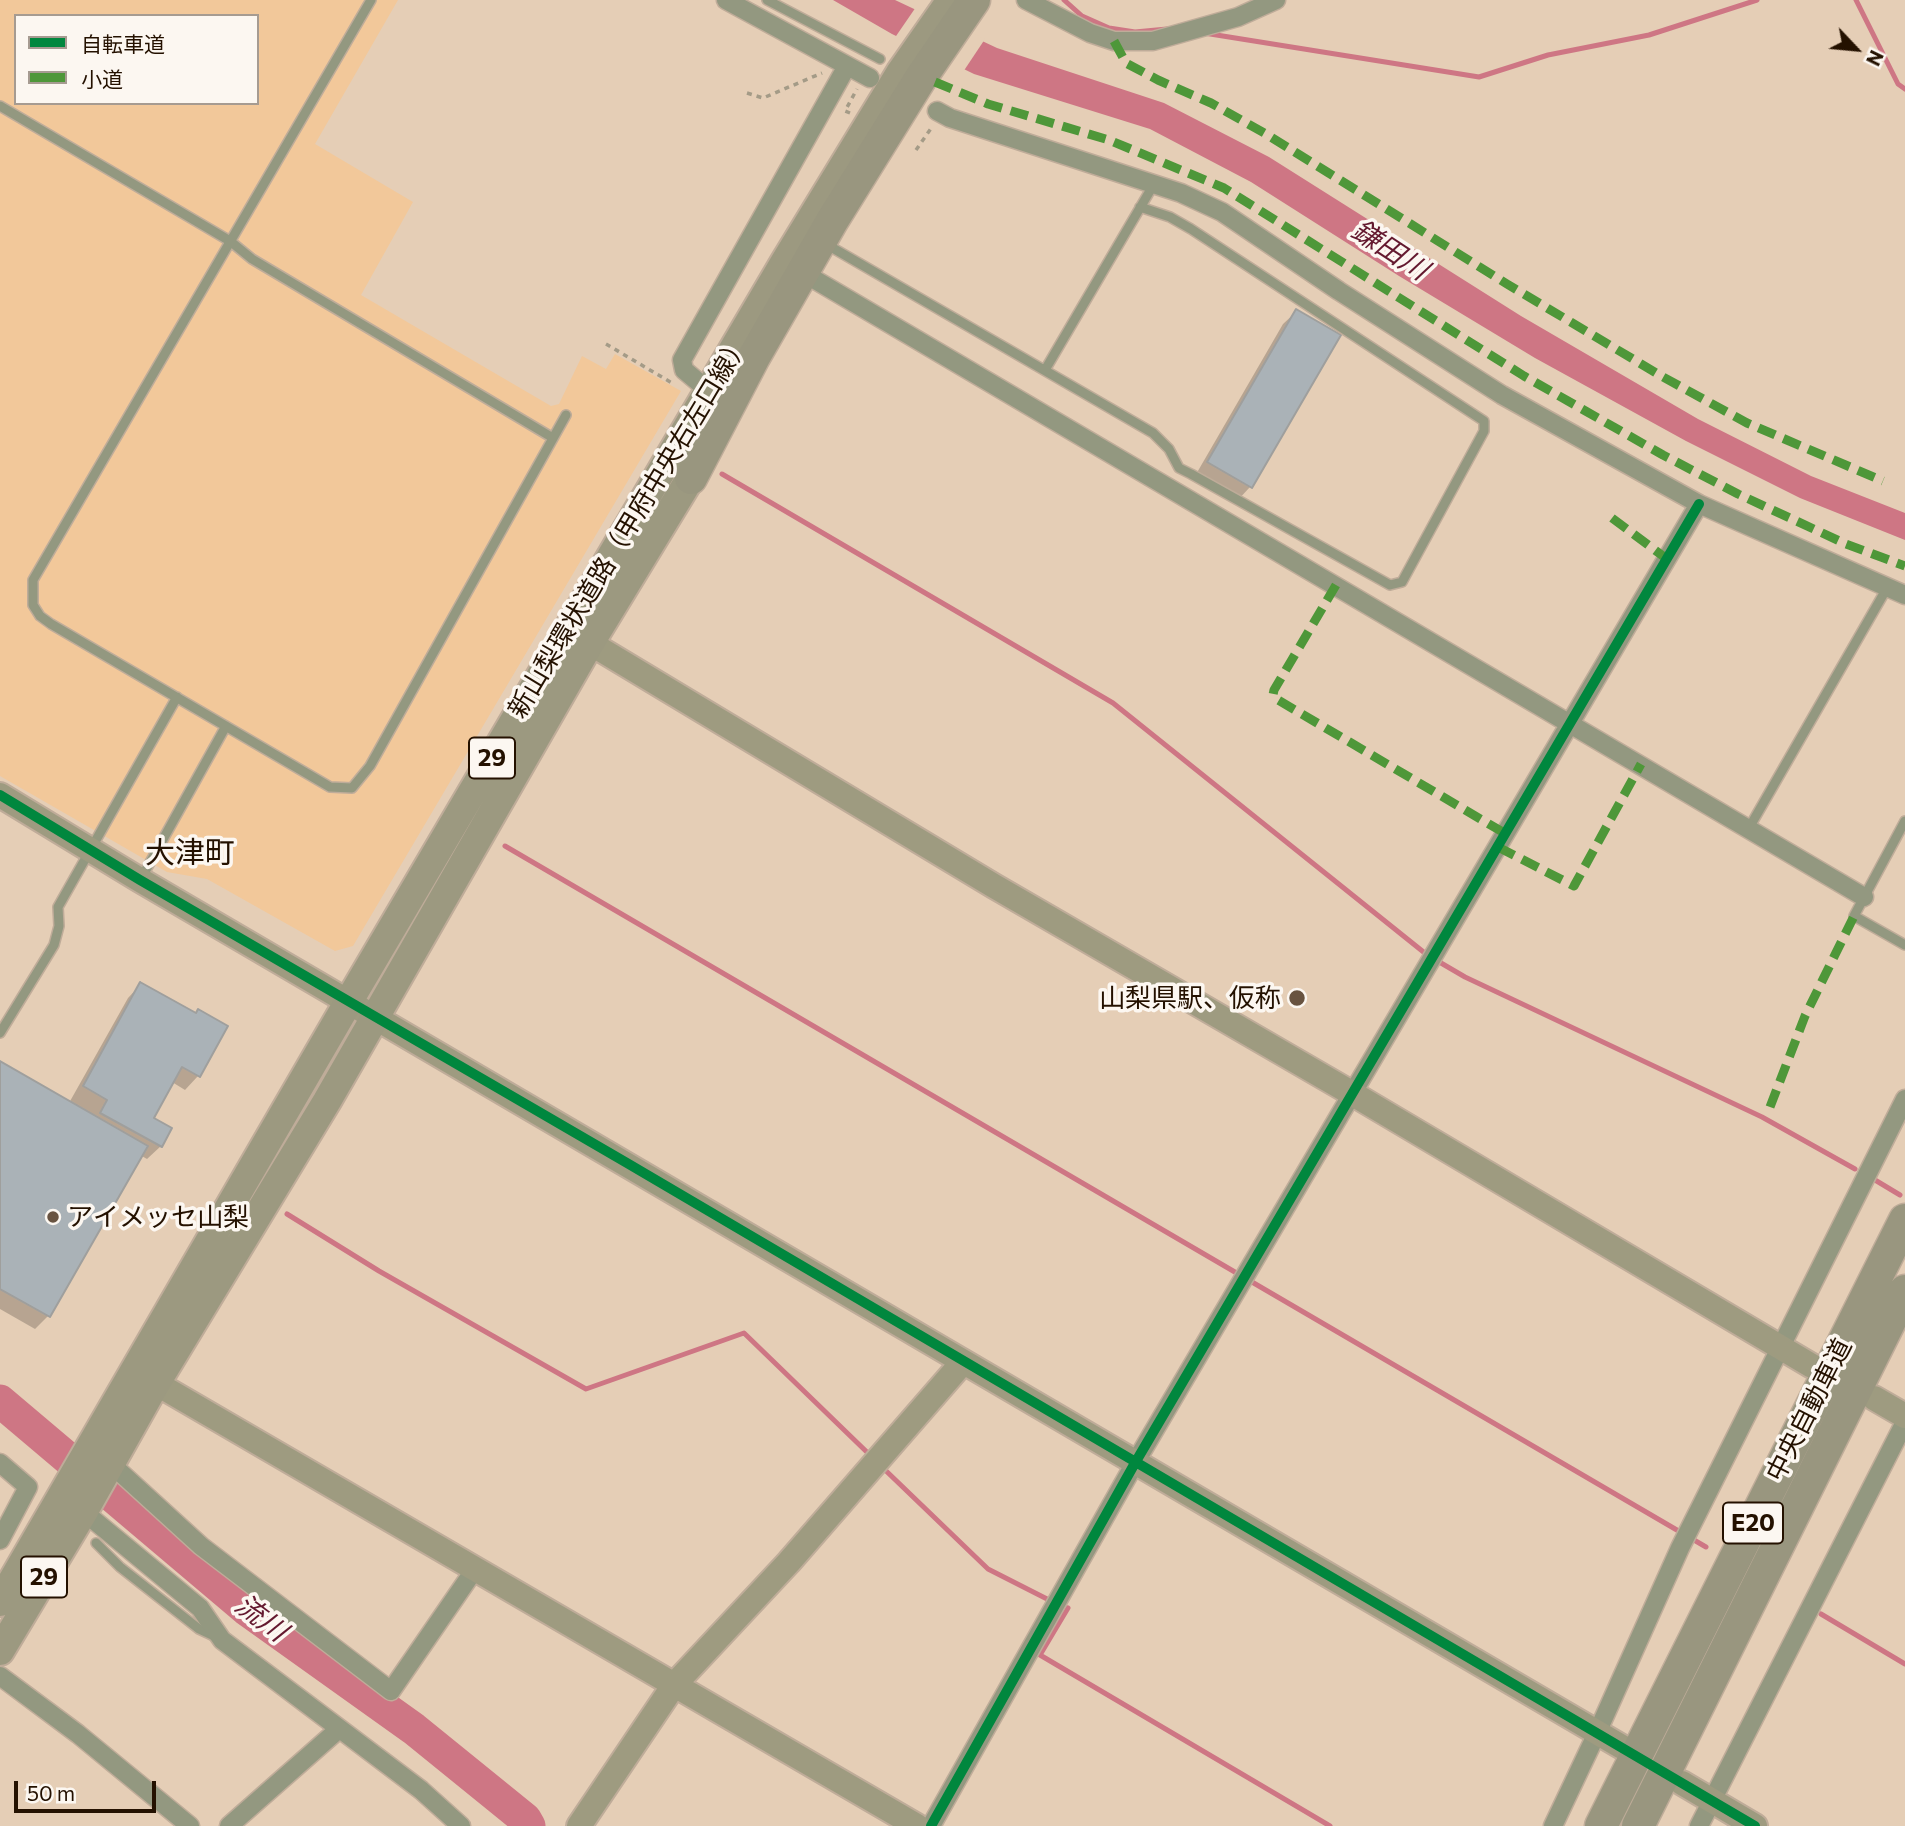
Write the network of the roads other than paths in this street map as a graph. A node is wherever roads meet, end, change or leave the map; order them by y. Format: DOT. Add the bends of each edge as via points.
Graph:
graph roads {
  1 [pos="371,0"];
  2 [pos="726,0"];
  3 [pos="767,0"];
  4 [pos="951,0"];
  5 [pos="1026,0"];
  6 [pos="1276,0"];
  7 [pos="985,1"];
  8 [pos="847,66"];
  9 [pos="910,70"];
  10 [pos="865,81"];
  11 [pos="0,106"];
  12 [pos="937,116"];
  13 [pos="1154,184"];
  14 [pos="1140,207"];
  15 [pos="230,241"];
  16 [pos="831,247"];
  17 [pos="812,278"];
  18 [pos="1045,370"];
  19 [pos="709,391"];
  20 [pos="566,415"];
  21 [pos="553,438"];
  22 [pos="1179,468"];
  23 [pos="691,478"];
  24 [pos="1169,488"];
  25 [pos="1699,504"];
  26 [pos="1887,588"];
  27 [pos="1905,595"];
  28 [pos="590,643"];
  29 [pos="177,697"];
  30 [pos="1571,723"];
  31 [pos="226,726"];
  32 [pos="0,794"];
  33 [pos="1905,821"];
  34 [pos="1749,828"];
  35 [pos="91,850"];
  36 [pos="140,880"];
  37 [pos="1864,897"];
  38 [pos="1905,945"];
  39 [pos="349,1001"];
  40 [pos="375,1017"];
  41 [pos="0,1033"];
  42 [pos="1353,1094"];
  43 [pos="1905,1099"];
  44 [pos="1905,1220"];
  45 [pos="1905,1292"];
  46 [pos="1782,1347"];
  47 [pos="963,1362"];
  48 [pos="1812,1366"];
  49 [pos="145,1376"];
  50 [pos="1874,1398"];
  51 [pos="1905,1416"];
  52 [pos="1905,1422"];
  53 [pos="0,1463"];
  54 [pos="1135,1463"];
  55 [pos="100,1464"];
  56 [pos="61,1496"];
  57 [pos="0,1540"];
  58 [pos="96,1544"];
  59 [pos="475,1569"];
  60 [pos="0,1602"];
  61 [pos="222,1640"];
  62 [pos="0,1651"];
  63 [pos="0,1676"];
  64 [pos="674,1685"];
  65 [pos="339,1729"];
  66 [pos="1597,1733"];
  67 [pos="1622,1747"];
  68 [pos="1682,1783"];
  69 [pos="1712,1801"];
  70 [pos="190,1826"];
  71 [pos="229,1826"];
  72 [pos="461,1826"];
  73 [pos="579,1826"];
  74 [pos="917,1826"];
  75 [pos="931,1826"];
  76 [pos="1553,1826"];
  77 [pos="1601,1826"];
  78 [pos="1638,1826"];
  79 [pos="1699,1826"];
  80 [pos="1755,1826"];
  1 -- 15 [label="lane"];
  2 -- 8 [label="street"];
  3 -- 9 [label="lane"];
  4 -- 9 [label="main road, 新山梨環状道路（甲府中央右左口線） / 29"];
  5 -- 6 [label="street" via="1114,41 1153,41 1238,18"];
  7 -- 9 [label="highway"];
  8 -- 10 [label="street"];
  8 -- 19 [label="street" via="682,360 684,370"];
  9 -- 16 [label="main road, 新山梨環状道路（甲府中央右左口線）"];
  9 -- 19 [label="main road, 新山梨環状道路（甲府中央右左口線） / 29" via="845,161"];
  9 -- 23 [label="highway" via="845,201"];
  11 -- 15 [label="lane"];
  12 -- 13 [label="street"];
  13 -- 14 [label="lane"];
  13 -- 25 [label="street" via="1222,212 1502,395"];
  14 -- 18 [label="lane"];
  14 -- 22 [label="lane" via="1191,229 1484,421 1484,431 1402,582 1390,585"];
  15 -- 21 [label="lane" via="252,259"];
  15 -- 29 [label="lane" via="33,580 33,605 40,616"];
  16 -- 17 [label="main road, 新山梨環状道路（甲府中央右左口線）"];
  16 -- 18 [label="lane"];
  17 -- 23 [label="main road, 新山梨環状道路（甲府中央右左口線）"];
  17 -- 24 [label="street"];
  18 -- 22 [label="lane" via="1153,433"];
  19 -- 39 [label="main road, 新山梨環状道路（甲府中央右左口線） / 29"];
  20 -- 21 [label="lane"];
  21 -- 31 [label="lane" via="370,766 352,788 330,787"];
  22 -- 24 [label="lane"];
  23 -- 28 [label="main road, 新山梨環状道路（甲府中央右左口線） / 29"];
  24 -- 30 [label="street"];
  25 -- 26 [label="street"];
  25 -- 30 [label="street"];
  26 -- 27 [label="street"];
  26 -- 34 [label="lane"];
  28 -- 40 [label="main road, 新山梨環状道路（甲府中央右左口線） / 29"];
  28 -- 42 [label="street" via="994,886"];
  29 -- 31 [label="lane"];
  29 -- 35 [label="lane"];
  30 -- 34 [label="street"];
  30 -- 42 [label="street"];
  31 -- 36 [label="lane"];
  32 -- 35 [label="street"];
  33 -- 37 [label="lane"];
  34 -- 37 [label="street"];
  35 -- 36 [label="street"];
  35 -- 41 [label="lane" via="58,907 54,945"];
  36 -- 39 [label="street"];
  37 -- 38 [label="lane" via="1854,916"];
  39 -- 40 [label="street"];
  39 -- 49 [label="main road, 新山梨環状道路（甲府中央右左口線） / 29"];
  40 -- 47 [label="street"];
  40 -- 49 [label="main road, 新山梨環状道路（甲府中央右左口線） / 29" via="327,1101"];
  42 -- 46 [label="street"];
  42 -- 54 [label="street"];
  43 -- 46 [label="street"];
  44 -- 77 [label="highway, 中央自動車道 / E20"];
  45 -- 78 [label="highway, 中央自動車道 / E20"];
  46 -- 48 [label="street"];
  46 -- 66 [label="street" via="1680,1548"];
  47 -- 54 [label="street"];
  47 -- 64 [label="street" via="789,1562"];
  49 -- 55 [label="main road, 新山梨環状道路（甲府中央右左口線） / 29"];
  49 -- 59 [label="street"];
  50 -- 51 [label="street"];
  52 -- 69 [label="street"];
  53 -- 56 [label="street"];
  54 -- 66 [label="street"];
  54 -- 75 [label="street"];
  55 -- 56 [label="main road, 新山梨環状道路（甲府中央右左口線） / 29"];
  55 -- 59 [label="street" via="391,1690"];
  56 -- 57 [label="street"];
  56 -- 60 [label="main road, 新山梨環状道路（甲府中央右左口線） / 29"];
  56 -- 61 [label="street" via="200,1608"];
  56 -- 62 [label="main road, 新山梨環状道路（甲府中央右左口線） / 29"];
  58 -- 61 [label="lane" via="199,1629"];
  59 -- 64 [label="street"];
  61 -- 65 [label="street"];
  63 -- 70 [label="street"];
  64 -- 73 [label="street"];
  64 -- 74 [label="street"];
  65 -- 71 [label="street"];
  65 -- 72 [label="street"];
  66 -- 67 [label="street"];
  66 -- 76 [label="street"];
  68 -- 69 [label="street"];
  69 -- 79 [label="street"];
  69 -- 80 [label="street"];
}
